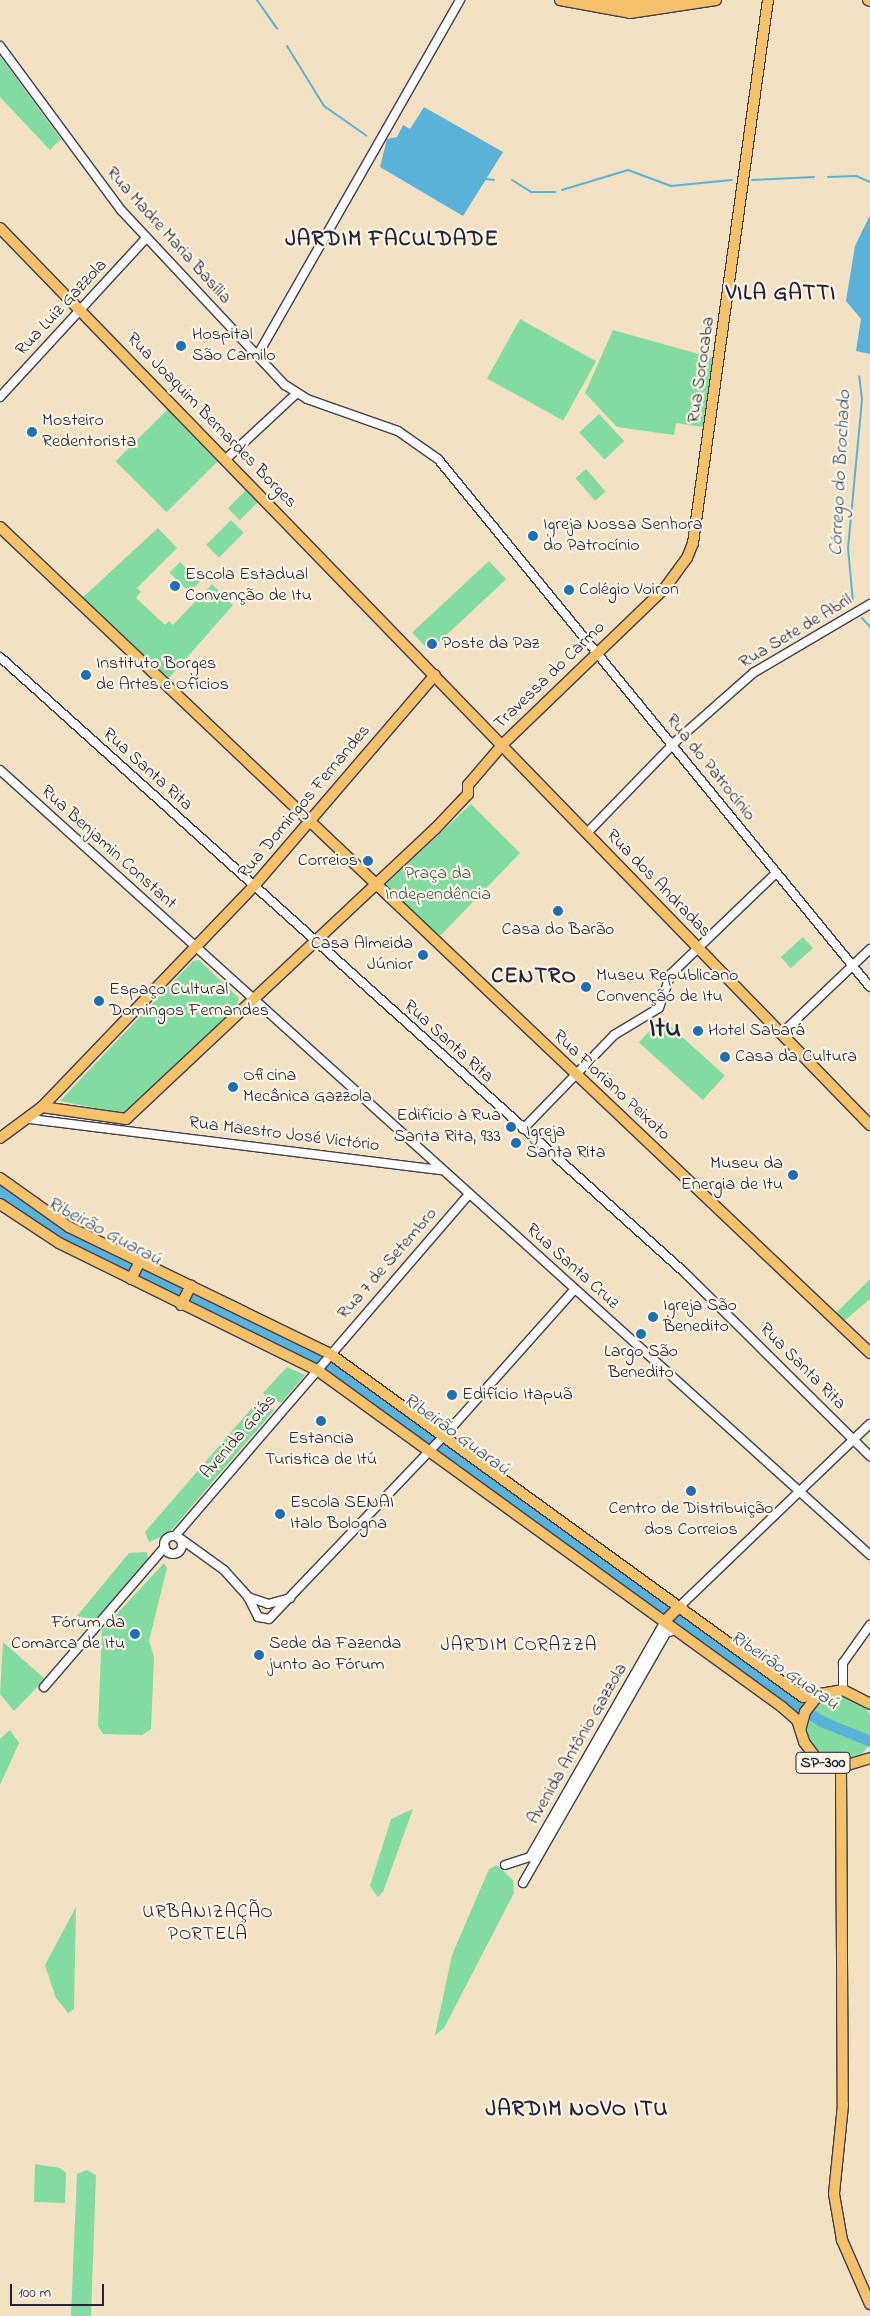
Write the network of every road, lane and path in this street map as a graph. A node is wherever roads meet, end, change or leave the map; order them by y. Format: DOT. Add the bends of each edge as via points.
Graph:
graph roads {
  1 [pos="460,0"];
  2 [pos="560,0"];
  3 [pos="593,0"];
  4 [pos="677,0"];
  5 [pos="716,0"];
  6 [pos="768,0"];
  7 [pos="0,46"];
  8 [pos="0,228"];
  9 [pos="146,238"];
  10 [pos="80,310"];
  11 [pos="257,356"];
  12 [pos="296,394"];
  13 [pos="0,397"];
  14 [pos="226,459"];
  15 [pos="0,527"];
  16 [pos="528,565"];
  17 [pos="665,588"];
  18 [pos="870,604"];
  19 [pos="598,652"];
  20 [pos="0,657"];
  21 [pos="424,664"];
  22 [pos="435,675"];
  23 [pos="503,744"];
  24 [pos="672,745"];
  25 [pos="0,770"];
  26 [pos="309,821"];
  27 [pos="587,833"];
  28 [pos="776,873"];
  29 [pos="254,886"];
  30 [pos="377,886"];
  31 [pos="317,944"];
  32 [pos="196,947"];
  33 [pos="698,949"];
  34 [pos="870,949"];
  35 [pos="850,965"];
  36 [pos="870,988"];
  37 [pos="255,1000"];
  38 [pos="781,1034"];
  39 [pos="575,1075"];
  40 [pos="42,1108"];
  41 [pos="30,1119"];
  42 [pos="126,1119"];
  43 [pos="870,1125"];
  44 [pos="523,1129"];
  45 [pos="121,1131"];
  46 [pos="0,1138"];
  47 [pos="443,1170"];
  48 [pos="0,1178"];
  49 [pos="469,1194"];
  50 [pos="0,1204"];
  51 [pos="136,1271"];
  52 [pos="574,1290"];
  53 [pos="186,1295"];
  54 [pos="870,1353"];
  55 [pos="329,1356"];
  56 [pos="319,1368"];
  57 [pos="870,1424"];
  58 [pos="442,1437"];
  59 [pos="854,1440"];
  60 [pos="430,1448"];
  61 [pos="870,1456"];
  62 [pos="799,1491"];
  63 [pos="178,1537"];
  64 [pos="164,1547"];
  65 [pos="197,1551"];
  66 [pos="176,1553"];
  67 [pos="870,1554"];
  68 [pos="153,1560"];
  69 [pos="292,1597"];
  70 [pos="248,1598"];
  71 [pos="264,1604"];
  72 [pos="256,1612"];
  73 [pos="672,1614"];
  74 [pos="272,1617"];
  75 [pos="870,1625"];
  76 [pos="676,1630"];
  77 [pos="634,1682"];
  78 [pos="44,1687"];
  79 [pos="843,1690"];
  80 [pos="816,1698"];
  81 [pos="870,1704"];
  82 [pos="801,1727"];
  83 [pos="868,1756"];
  84 [pos="841,1767"];
  85 [pos="506,1865"];
  86 [pos="523,1883"];
  87 [pos="870,2304"];
  1 -- 11 [label="street"];
  2 -- 5 [label="main road" via="630,13"];
  3 -- 4 [label="main road" via="635,5"];
  6 -- 17 [label="main road, Rua Sorocaba" via="693,543"];
  7 -- 9 [label="street, Rua Madre Maria Basília" via="69,141"];
  8 -- 10 [label="main road, Rua Joaquim Bernardes Borges"];
  9 -- 10 [label="street, Rua Luiz Gazzola"];
  9 -- 11 [label="street, Rua Madre Maria Basília"];
  10 -- 13 [label="street, Rua Luiz Gazzola"];
  10 -- 14 [label="main road, Rua Joaquim Bernardes Borges"];
  11 -- 12 [label="street, Rua Madre Maria Basília"];
  12 -- 14 [label="street"];
  12 -- 16 [label="street, Rua Madre Maria Basília" via="398,432 421,445"];
  14 -- 21 [label="main road, Rua Joaquim Bernardes Borges"];
  15 -- 26 [label="main road"];
  16 -- 19 [label="street, Rua do Patrocínio"];
  17 -- 19 [label="main road, Travessa do Carmo"];
  18 -- 24 [label="street, Rua Sete de Abril" via="753,673"];
  19 -- 23 [label="main road, Travessa do Carmo"];
  19 -- 24 [label="street, Rua do Patrocínio"];
  20 -- 29 [label="street, Rua Santa Rita"];
  21 -- 22 [label="main road, Rua dos Andradas"];
  22 -- 23 [label="main road, Rua dos Andradas"];
  22 -- 26 [label="main road, Rua Domingos Fernandes"];
  23 -- 27 [label="main road, Rua dos Andradas"];
  23 -- 30 [label="main road, Travessa do Carmo" via="468,785 468,794"];
  24 -- 27 [label="street, Rua Sete de Abril"];
  24 -- 28 [label="street, Rua do Patrocínio"];
  25 -- 32 [label="street, Rua Benjamin Constant"];
  26 -- 29 [label="main road, Rua Domingos Fernandes"];
  26 -- 30 [label="main road"];
  27 -- 33 [label="main road, Rua dos Andradas"];
  28 -- 33 [label="street"];
  28 -- 35 [label="street, Rua do Patrocínio"];
  29 -- 31 [label="street, Rua Santa Rita"];
  29 -- 32 [label="main road, Rua Domingos Fernandes"];
  30 -- 31 [label="main road"];
  30 -- 39 [label="main road, Rua Floriano Peixoto"];
  31 -- 37 [label="main road"];
  31 -- 44 [label="street, Rua Santa Rita"];
  32 -- 37 [label="street, Rua Benjamin Constant"];
  32 -- 40 [label="main road, Rua Domingos Fernandes"];
  33 -- 38 [label="main road, Rua dos Andradas"];
  33 -- 39 [label="street" via="672,974 659,1008 624,1032 614,1035"];
  34 -- 35 [label="street"];
  35 -- 36 [label="street, Rua do Patrocínio"];
  35 -- 38 [label="street"];
  37 -- 42 [label="main road"];
  37 -- 47 [label="street, Rua Santa Cruz"];
  38 -- 43 [label="main road, Rua dos Andradas"];
  39 -- 44 [label="street"];
  39 -- 54 [label="main road, Rua Floriano Peixoto"];
  40 -- 41 [label="main road, Rua Domingos Fernandes"];
  40 -- 42 [label="main road"];
  41 -- 45 [label="street, Rua Maestro José Victório"];
  41 -- 46 [label="main road"];
  42 -- 45 [label="street"];
  44 -- 59 [label="street, Rua Santa Rita" via="684,1272"];
  45 -- 47 [label="street, Rua Maestro José Victório"];
  47 -- 49 [label="street, Rua Santa Cruz"];
  48 -- 51 [label="main road, SP-300"];
  49 -- 52 [label="street, Rua Santa Cruz"];
  49 -- 55 [label="street, Rua 7 de Setembro"];
  50 -- 51 [label="main road, SP-300" via="52,1239"];
  51 -- 53 [label="main road, SP-300"];
  51 -- 53 [label="main road, SP-300"];
  52 -- 58 [label="street"];
  52 -- 62 [label="street, Rua Santa Cruz"];
  53 -- 55 [label="main road, SP-300"];
  53 -- 56 [label="main road, SP-300"];
  55 -- 56 [label="street, Avenida Goiás"];
  55 -- 58 [label="main road, SP-300"];
  56 -- 60 [label="main road, SP-300"];
  56 -- 63 [label="street, Avenida Goiás"];
  57 -- 59 [label="street, Avenida Antônio Gazzola"];
  58 -- 60 [label="street"];
  58 -- 73 [label="main road, SP-300"];
  59 -- 61 [label="street, Rua Santa Rita"];
  59 -- 62 [label="street, Avenida Antônio Gazzola"];
  60 -- 69 [label="street"];
  60 -- 73 [label="main road, SP-300"];
  62 -- 67 [label="street, Rua Santa Cruz"];
  62 -- 73 [label="street, Avenida Antônio Gazzola"];
  63 -- 64 [label="street, Avenida Goiás" via="165,1540"];
  63 -- 65 [label="street"];
  63 -- 66 [label="street"];
  64 -- 66 [label="street"];
  64 -- 68 [label="street"];
  65 -- 66 [label="street"];
  65 -- 70 [label="street" via="224,1570"];
  66 -- 68 [label="street"];
  68 -- 78 [label="street"];
  69 -- 71 [label="street"];
  69 -- 74 [label="street"];
  70 -- 71 [label="street"];
  70 -- 72 [label="street"];
  71 -- 72 [label="street"];
  71 -- 74 [label="street"];
  72 -- 74 [label="street" via="260,1620"];
  73 -- 76 [label="main road, SP-300"];
  73 -- 77 [label="street, Avenida Antônio Gazzola"];
  73 -- 80 [label="main road, SP-300" via="803,1697"];
  75 -- 79 [label="street" via="843,1663"];
  76 -- 77 [label="street, Avenida Antônio Gazzola" via="666,1634"];
  76 -- 82 [label="main road, SP-300" via="782,1707"];
  77 -- 85 [label="street, Avenida Antônio Gazzola" via="530,1857"];
  77 -- 86 [label="street, Avenida Antônio Gazzola"];
  79 -- 80 [label="main road"];
  79 -- 81 [label="main road"];
  80 -- 82 [label="main road" via="805,1712"];
  82 -- 84 [label="main road, SP-300" via="813,1756"];
  83 -- 84 [label="main road, SP-300"];
  84 -- 87 [label="main road" via="842,2105 834,2201 842,2240"];
}
